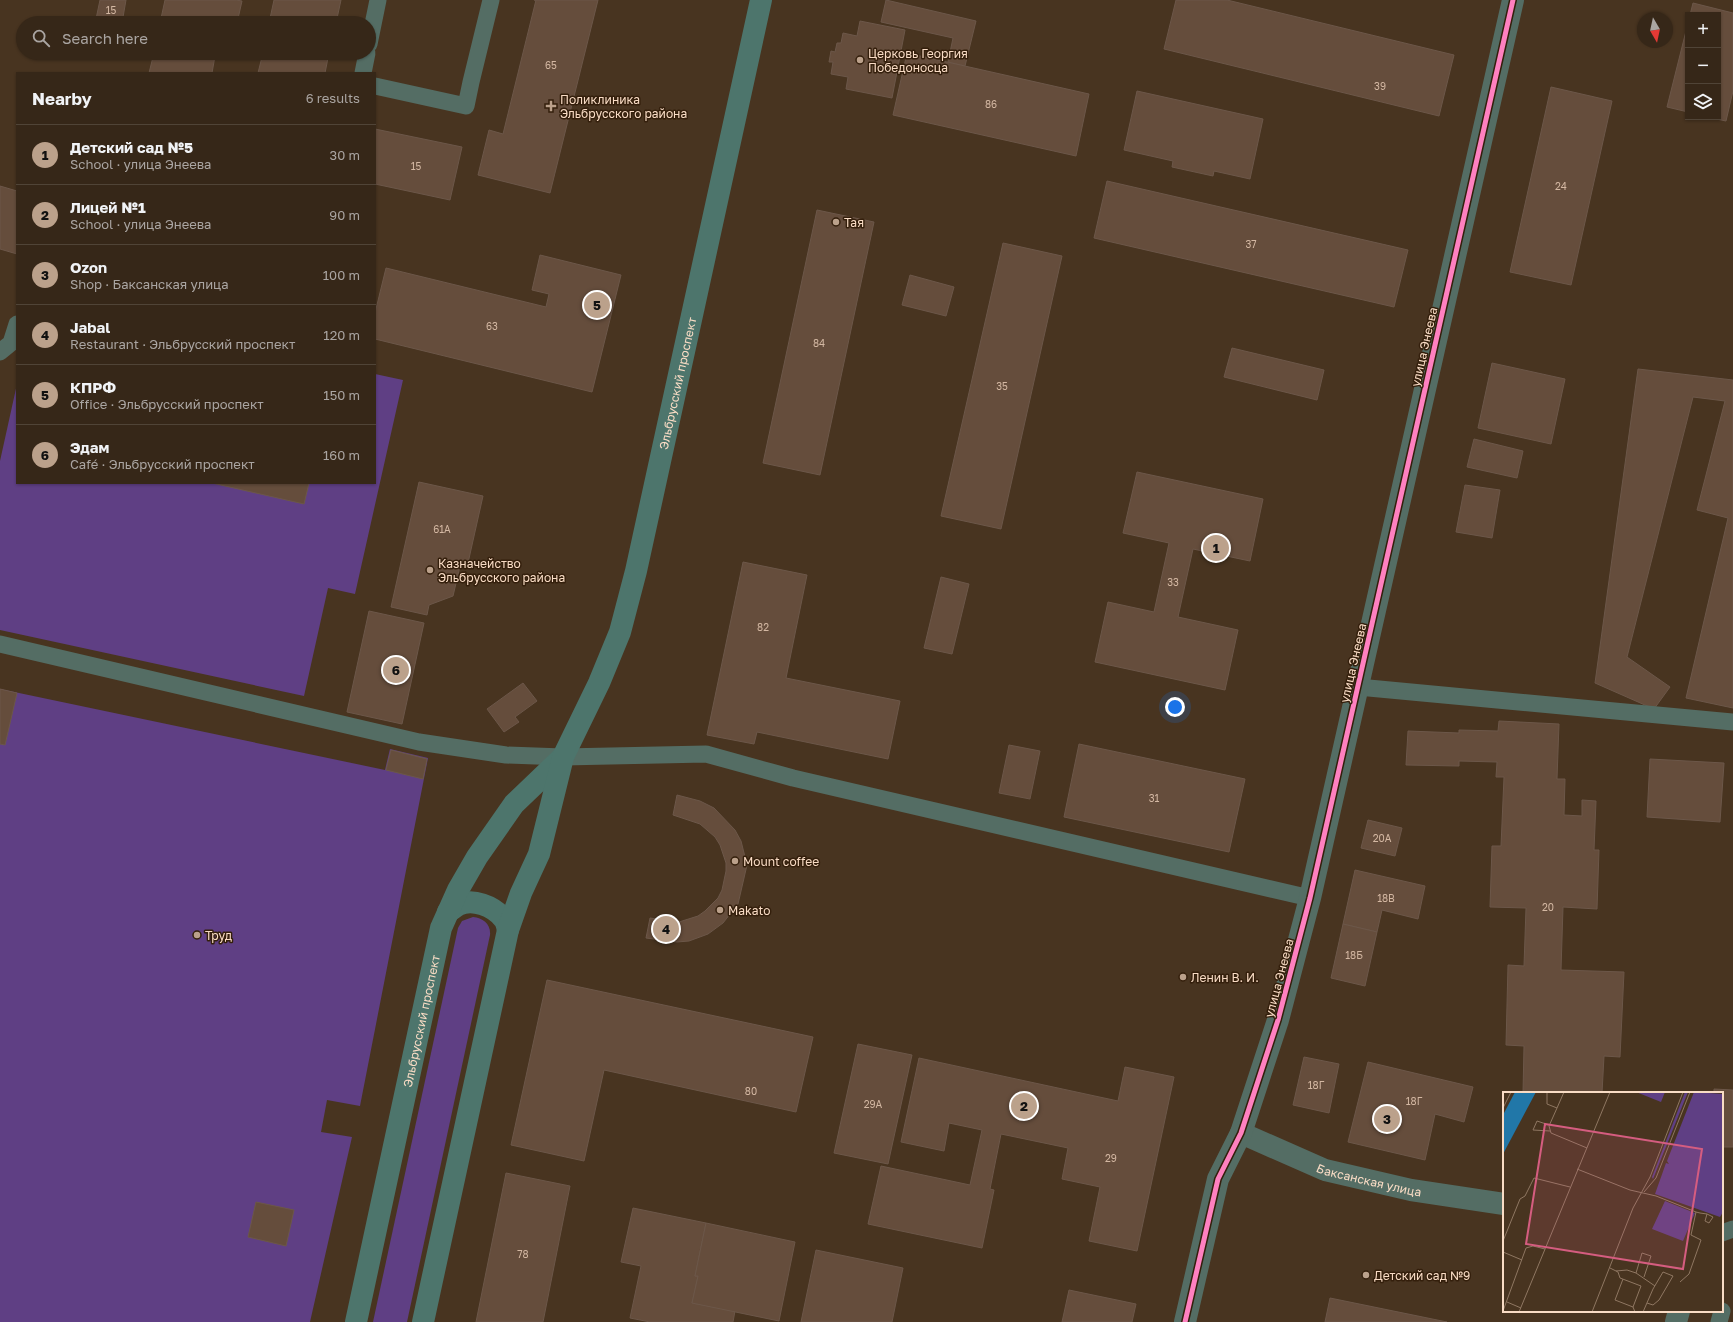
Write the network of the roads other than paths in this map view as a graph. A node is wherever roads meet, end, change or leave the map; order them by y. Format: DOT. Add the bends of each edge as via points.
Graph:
graph roads {
  1 [pos="378,0"];
  2 [pos="491,0"];
  3 [pos="761,0"];
  4 [pos="1513,0"];
  5 [pos="375,16"];
  6 [pos="366,60"];
  7 [pos="363,72"];
  8 [pos="376,86"];
  9 [pos="16,327"];
  10 [pos="0,352"];
  11 [pos="0,644"];
  12 [pos="1358,687"];
  13 [pos="1733,722"];
  14 [pos="563,757"];
  15 [pos="1310,898"];
  16 [pos="448,912"];
  17 [pos="508,930"];
  18 [pos="1241,1133"];
  19 [pos="1503,1204"];
  20 [pos="1733,1229"];
  21 [pos="1723,1233"];
  22 [pos="1679,1312"];
  23 [pos="1722,1312"];
  24 [pos="356,1322"];
  25 [pos="423,1322"];
  26 [pos="1185,1322"];
  27 [pos="1676,1322"];
  28 [pos="1719,1322"];
  1 -- 5 [label="lane"];
  2 -- 8 [label="lane" via="466,106"];
  3 -- 14 [label="main road, Эльбрусский проспект" via="636,571 620,632"];
  4 -- 12 [label="street, улица Энеева"];
  6 -- 7 [label="lane"];
  9 -- 10 [label="lane" via="11,342"];
  11 -- 14 [label="lane" via="419,742 506,755"];
  12 -- 13 [label="lane"];
  12 -- 15 [label="street, улица Энеева"];
  14 -- 15 [label="lane" via="706,754 793,778"];
  14 -- 16 [label="main road, Эльбрусский проспект" via="514,804 477,857"];
  14 -- 17 [label="main road, Эльбрусский проспект" via="539,854"];
  15 -- 18 [label="street, улица Энеева" via="1278,1020"];
  16 -- 17 [label="main road" via="459,905 485,905 504,919"];
  16 -- 24 [label="main road, Эльбрусский проспект" via="440,936"];
  17 -- 25 [label="main road, Эльбрусский проспект"];
  18 -- 19 [label="street, Баксанская улица" via="1325,1170 1411,1190"];
  18 -- 26 [label="street, улица Энеева" via="1218,1179"];
  20 -- 21 [label="lane"];
  22 -- 27 [label="street"];
  23 -- 28 [label="lane"];
}
